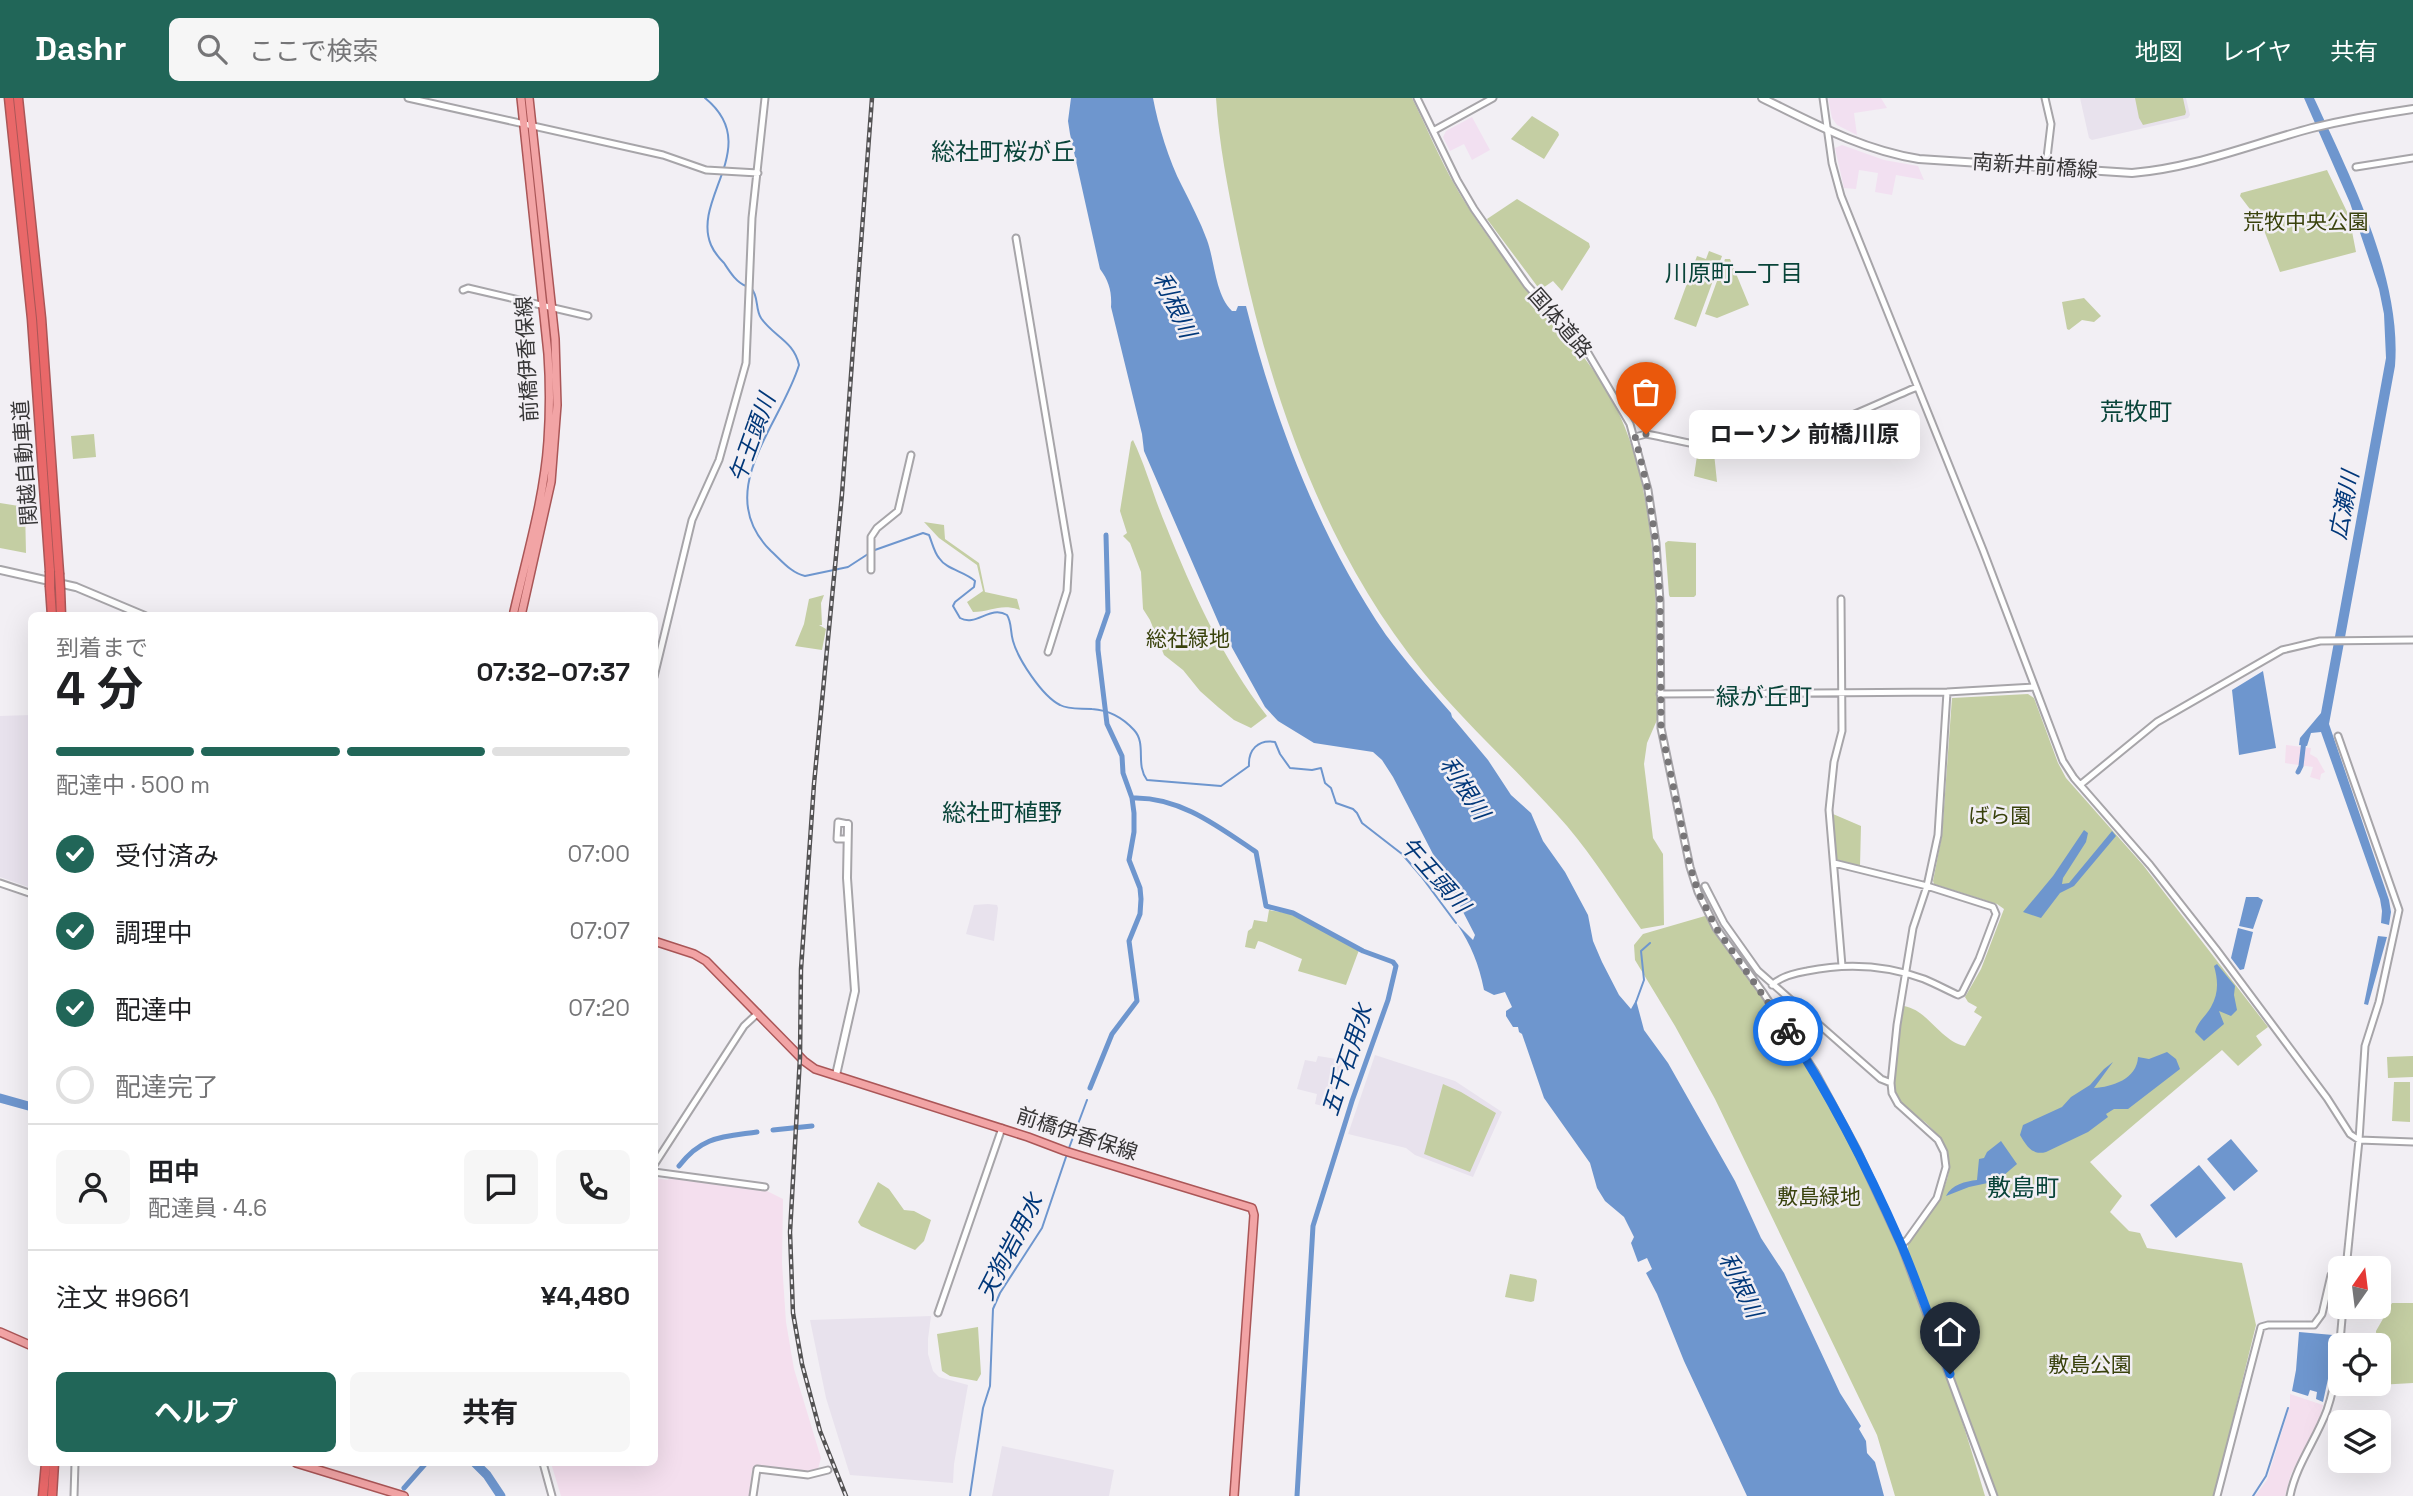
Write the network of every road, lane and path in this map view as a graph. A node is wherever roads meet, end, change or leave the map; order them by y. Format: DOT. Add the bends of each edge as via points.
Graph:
graph roads {
  1 [pos="9,98"];
  2 [pos="19,98"];
  3 [pos="408,98"];
  4 [pos="521,98"];
  5 [pos="529,98"];
  6 [pos="765,98"];
  7 [pos="1417,98"];
  8 [pos="1493,98"];
  9 [pos="1762,98"];
  10 [pos="1823,98"];
  11 [pos="2045,98"];
  12 [pos="2413,108"];
  13 [pos="524,124"];
  14 [pos="533,126"];
  15 [pos="1433,131"];
  16 [pos="1828,131"];
  17 [pos="2413,158"];
  18 [pos="2046,166"];
  19 [pos="2356,167"];
  20 [pos="758,173"];
  21 [pos="1016,238"];
  22 [pos="463,290"];
  23 [pos="548,307"];
  24 [pos="588,316"];
  25 [pos="1917,387"];
  26 [pos="1635,436"];
  27 [pos="911,455"];
  28 [pos="0,570"];
  29 [pos="871,570"];
  30 [pos="55,588"];
  31 [pos="1841,599"];
  32 [pos="52,612"];
  33 [pos="60,612"];
  34 [pos="135,612"];
  35 [pos="514,612"];
  36 [pos="522,612"];
  37 [pos="2413,640"];
  38 [pos="1048,652"];
  39 [pos="658,660"];
  40 [pos="2035,687"];
  41 [pos="1947,692"];
  42 [pos="1842,693"];
  43 [pos="1660,694"];
  44 [pos="1842,726"];
  45 [pos="2338,736"];
  46 [pos="2080,785"];
  47 [pos="848,824"];
  48 [pos="1834,863"];
  49 [pos="0,883"];
  50 [pos="1705,886"];
  51 [pos="1927,886"];
  52 [pos="28,893"];
  53 [pos="658,942"];
  54 [pos="1842,966"];
  55 [pos="1905,974"];
  56 [pos="1772,985"];
  57 [pos="758,1013"];
  58 [pos="836,1075"];
  59 [pos="1891,1083"];
  60 [pos="1002,1128"];
  61 [pos="2359,1140"];
  62 [pos="2413,1142"];
  63 [pos="658,1159"];
  64 [pos="658,1173"];
  65 [pos="765,1187"];
  66 [pos="1901,1245"];
  67 [pos="2347,1256"];
  68 [pos="2328,1288"];
  69 [pos="938,1313"];
  70 [pos="2341,1320"];
  71 [pos="0,1332"];
  72 [pos="28,1344"];
  73 [pos="46,1466"];
  74 [pos="54,1466"];
  75 [pos="75,1466"];
  76 [pos="306,1466"];
  77 [pos="544,1466"];
  78 [pos="828,1470"];
  79 [pos="43,1496"];
  80 [pos="52,1496"];
  81 [pos="74,1496"];
  82 [pos="403,1496"];
  83 [pos="552,1496"];
  84 [pos="753,1496"];
  85 [pos="1234,1496"];
  86 [pos="1994,1496"];
  87 [pos="2217,1496"];
  88 [pos="2290,1496"];
  1 -- 30 [label="highway, 関越自動車道, bridge"];
  2 -- 30 [label="highway, 関越自動車道, bridge" via="41,318 59,573"];
  3 -- 13 [label="street"];
  4 -- 13 [label="main road, 前橋伊香保線"];
  5 -- 14 [label="main road, 前橋伊香保線"];
  6 -- 20 [label="street"];
  7 -- 15 [label="street, 国体道路"];
  8 -- 15 [label="street"];
  9 -- 16 [label="main road, 南新井前橋線"];
  10 -- 16 [label="street"];
  11 -- 18 [label="street" via="2051,124"];
  12 -- 18 [label="main road, 南新井前橋線" via="2327,124 2150,171"];
  13 -- 14 [label="street"];
  13 -- 23 [label="main road, 前橋伊香保線"];
  14 -- 20 [label="street" via="663,155 701,169"];
  14 -- 23 [label="main road, 前橋伊香保線"];
  15 -- 26 [label="street, 国体道路" via="1474,209 1527,285 1588,353"];
  16 -- 18 [label="main road, 南新井前橋線" via="1868,148 1907,157"];
  16 -- 25 [label="street" via="1841,197"];
  17 -- 19 [label="street"];
  20 -- 39 [label="street" via="744,371 719,460 692,520"];
  21 -- 38 [label="street" via="1069,555 1067,591"];
  22 -- 23 [label="street"];
  23 -- 24 [label="street"];
  23 -- 35 [label="main road, 前橋伊香保線" via="548,441"];
  23 -- 36 [label="main road, 前橋伊香保線" via="558,376 555,442 544,518"];
  25 -- 26 [label="street" via="1761,447 1721,448 1646,434"];
  25 -- 40 [label="street"];
  26 -- 43 [label="street, 国体道路" via="1656,543"];
  27 -- 29 [label="street" via="898,511 875,530"];
  28 -- 34 [label="main road" via="76,587"];
  30 -- 32 [label="highway, 関越自動車道"];
  30 -- 33 [label="highway, 関越自動車道"];
  31 -- 42 [label="street"];
  37 -- 46 [label="street" via="2329,641 2282,650 2157,722"];
  40 -- 41 [label="street"];
  40 -- 46 [label="street" via="2060,755"];
  41 -- 42 [label="street"];
  41 -- 51 [label="street" via="1938,835"];
  42 -- 43 [label="street"];
  42 -- 44 [label="street"];
  43 -- 66 [label="street, 国体道路" via="1663,742 1698,892 1716,928 1821,1083"];
  44 -- 48 [label="street" via="1829,805"];
  44 -- 54 [label="street" via="1831,759 1825,813"];
  45 -- 61 [label="street" via="2399,910 2365,1046"];
  46 -- 61 [label="street" via="2150,865 2350,1134"];
  47 -- 58 [label="main road" via="855,991"];
  48 -- 51 [label="street"];
  48 -- 54 [label="street"];
  49 -- 52 [label="street"];
  50 -- 56 [label="street" via="1724,923"];
  51 -- 55 [label="street" via="1914,922"];
  51 -- 55 [label="street" via="1993,907 1996,914 1960,994"];
  53 -- 57 [label="main road, 前橋伊香保線" via="703,958"];
  54 -- 55 [label="street"];
  54 -- 56 [label="street" via="1796,973"];
  55 -- 59 [label="street"];
  56 -- 59 [label="street"];
  57 -- 58 [label="main road, 前橋伊香保線" via="809,1065"];
  57 -- 63 [label="street" via="744,1026"];
  58 -- 60 [label="main road, 前橋伊香保線"];
  59 -- 66 [label="street" via="1896,1101 1933,1134 1946,1159 1937,1198"];
  60 -- 69 [label="street"];
  60 -- 85 [label="main road, 前橋伊香保線" via="1253,1210"];
  61 -- 62 [label="street"];
  61 -- 67 [label="street"];
  64 -- 65 [label="street"];
  66 -- 86 [label="street, 国体道路"];
  68 -- 87 [label="street" via="2322,1314 2314,1325 2261,1327"];
  70 -- 88 [label="street" via="2330,1399"];
  71 -- 72 [label="main road"];
  73 -- 79 [label="highway"];
  74 -- 80 [label="highway"];
  75 -- 81 [label="street"];
  76 -- 82 [label="main road"];
  77 -- 83 [label="street"];
  78 -- 84 [label="street" via="808,1475 757,1469"];
}
